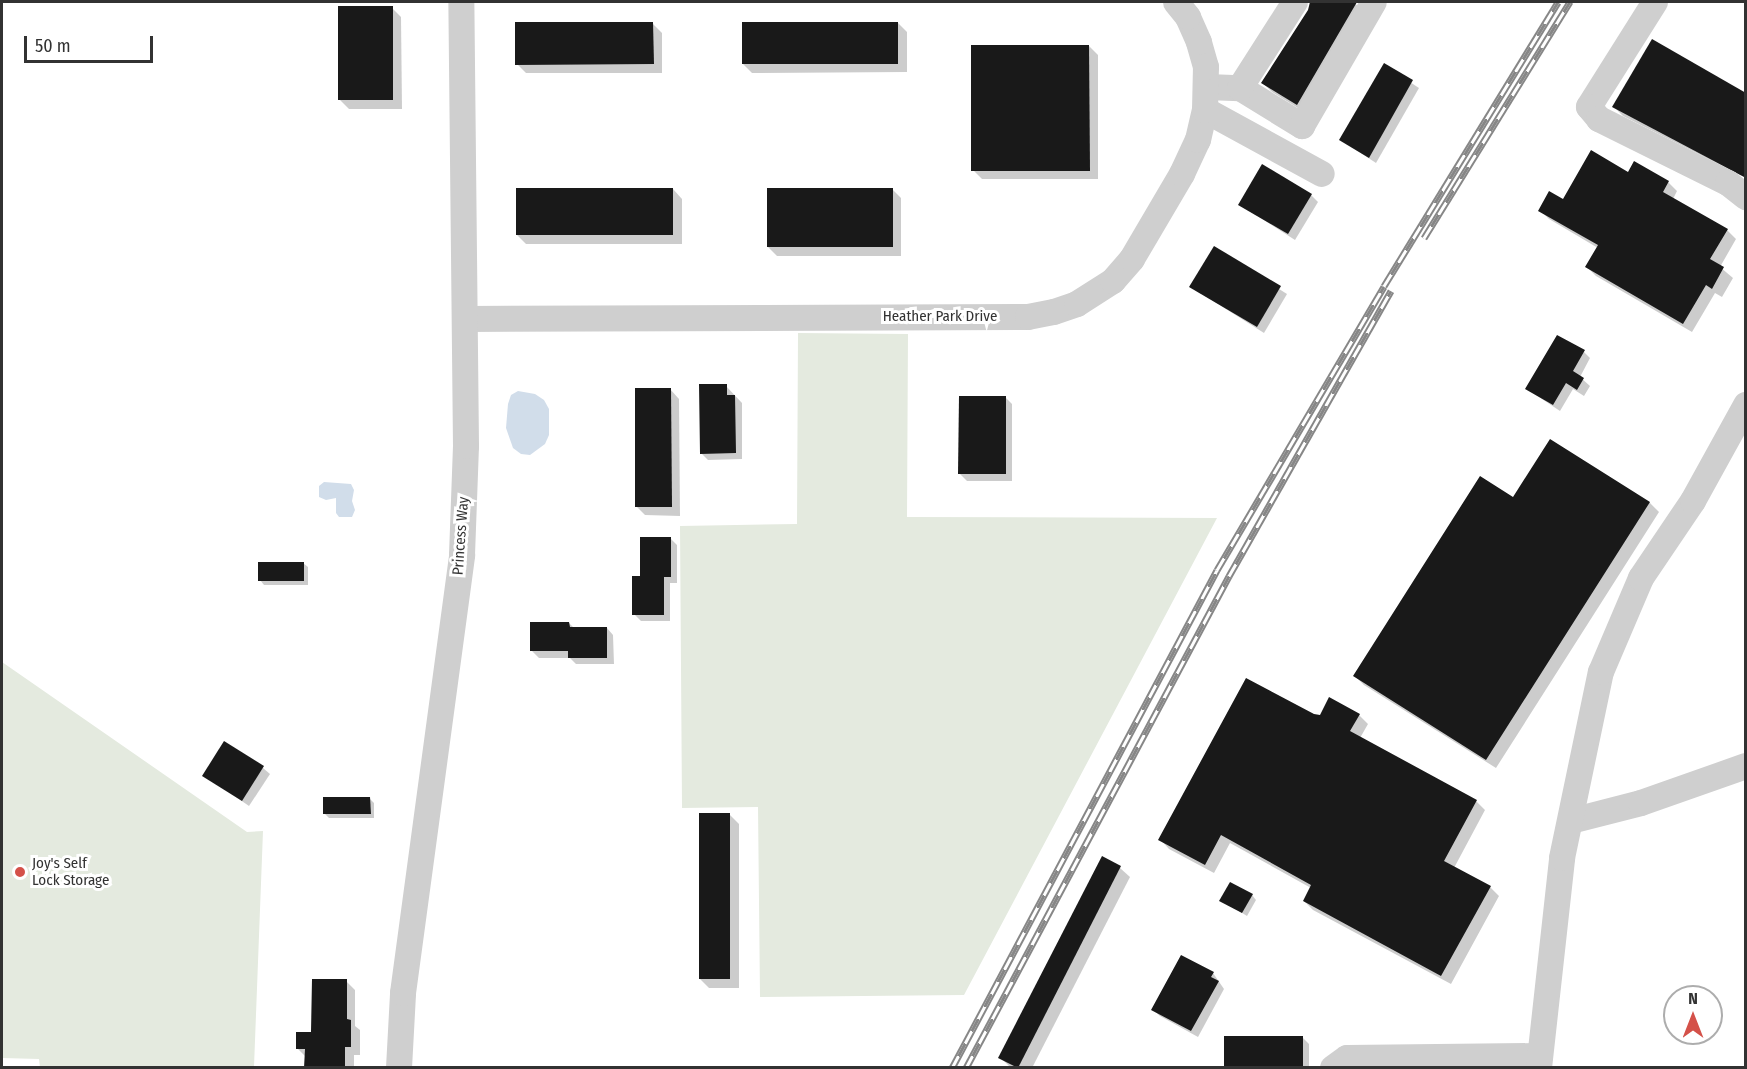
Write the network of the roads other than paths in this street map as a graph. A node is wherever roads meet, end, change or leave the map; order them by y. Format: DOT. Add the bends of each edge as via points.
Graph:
graph roads {
  1 [pos="461,2"];
  2 [pos="1295,2"];
  3 [pos="1374,2"];
  4 [pos="1655,2"];
  5 [pos="1188,9"];
  6 [pos="1240,88"];
  7 [pos="1206,98"];
  8 [pos="1322,174"];
  9 [pos="1746,197"];
  10 [pos="466,320"];
  11 [pos="1746,405"];
  12 [pos="1746,766"];
  13 [pos="1571,821"];
  14 [pos="1539,1062"];
  15 [pos="399,1068"];
  16 [pos="1333,1068"];
  1 -- 10 [label="street, Princess Way"];
  2 -- 6 [label="street"];
  3 -- 6 [label="street" via="1302,126"];
  4 -- 9 [label="street" via="1589,107 1599,119 1728,183"];
  5 -- 7 [label="street, Heather Park Drive" via="1199,42"];
  6 -- 7 [label="street"];
  7 -- 8 [label="street"];
  7 -- 10 [label="street, Heather Park Drive" via="1198,140 1132,259 1096,293 1054,312 1028,317"];
  10 -- 15 [label="street, Princess Way" via="462,555 403,993"];
  11 -- 13 [label="street" via="1693,501 1641,578 1606,662"];
  12 -- 13 [label="street" via="1641,803"];
  13 -- 14 [label="street" via="1562,858"];
  14 -- 16 [label="street" via="1347,1058"];
}
